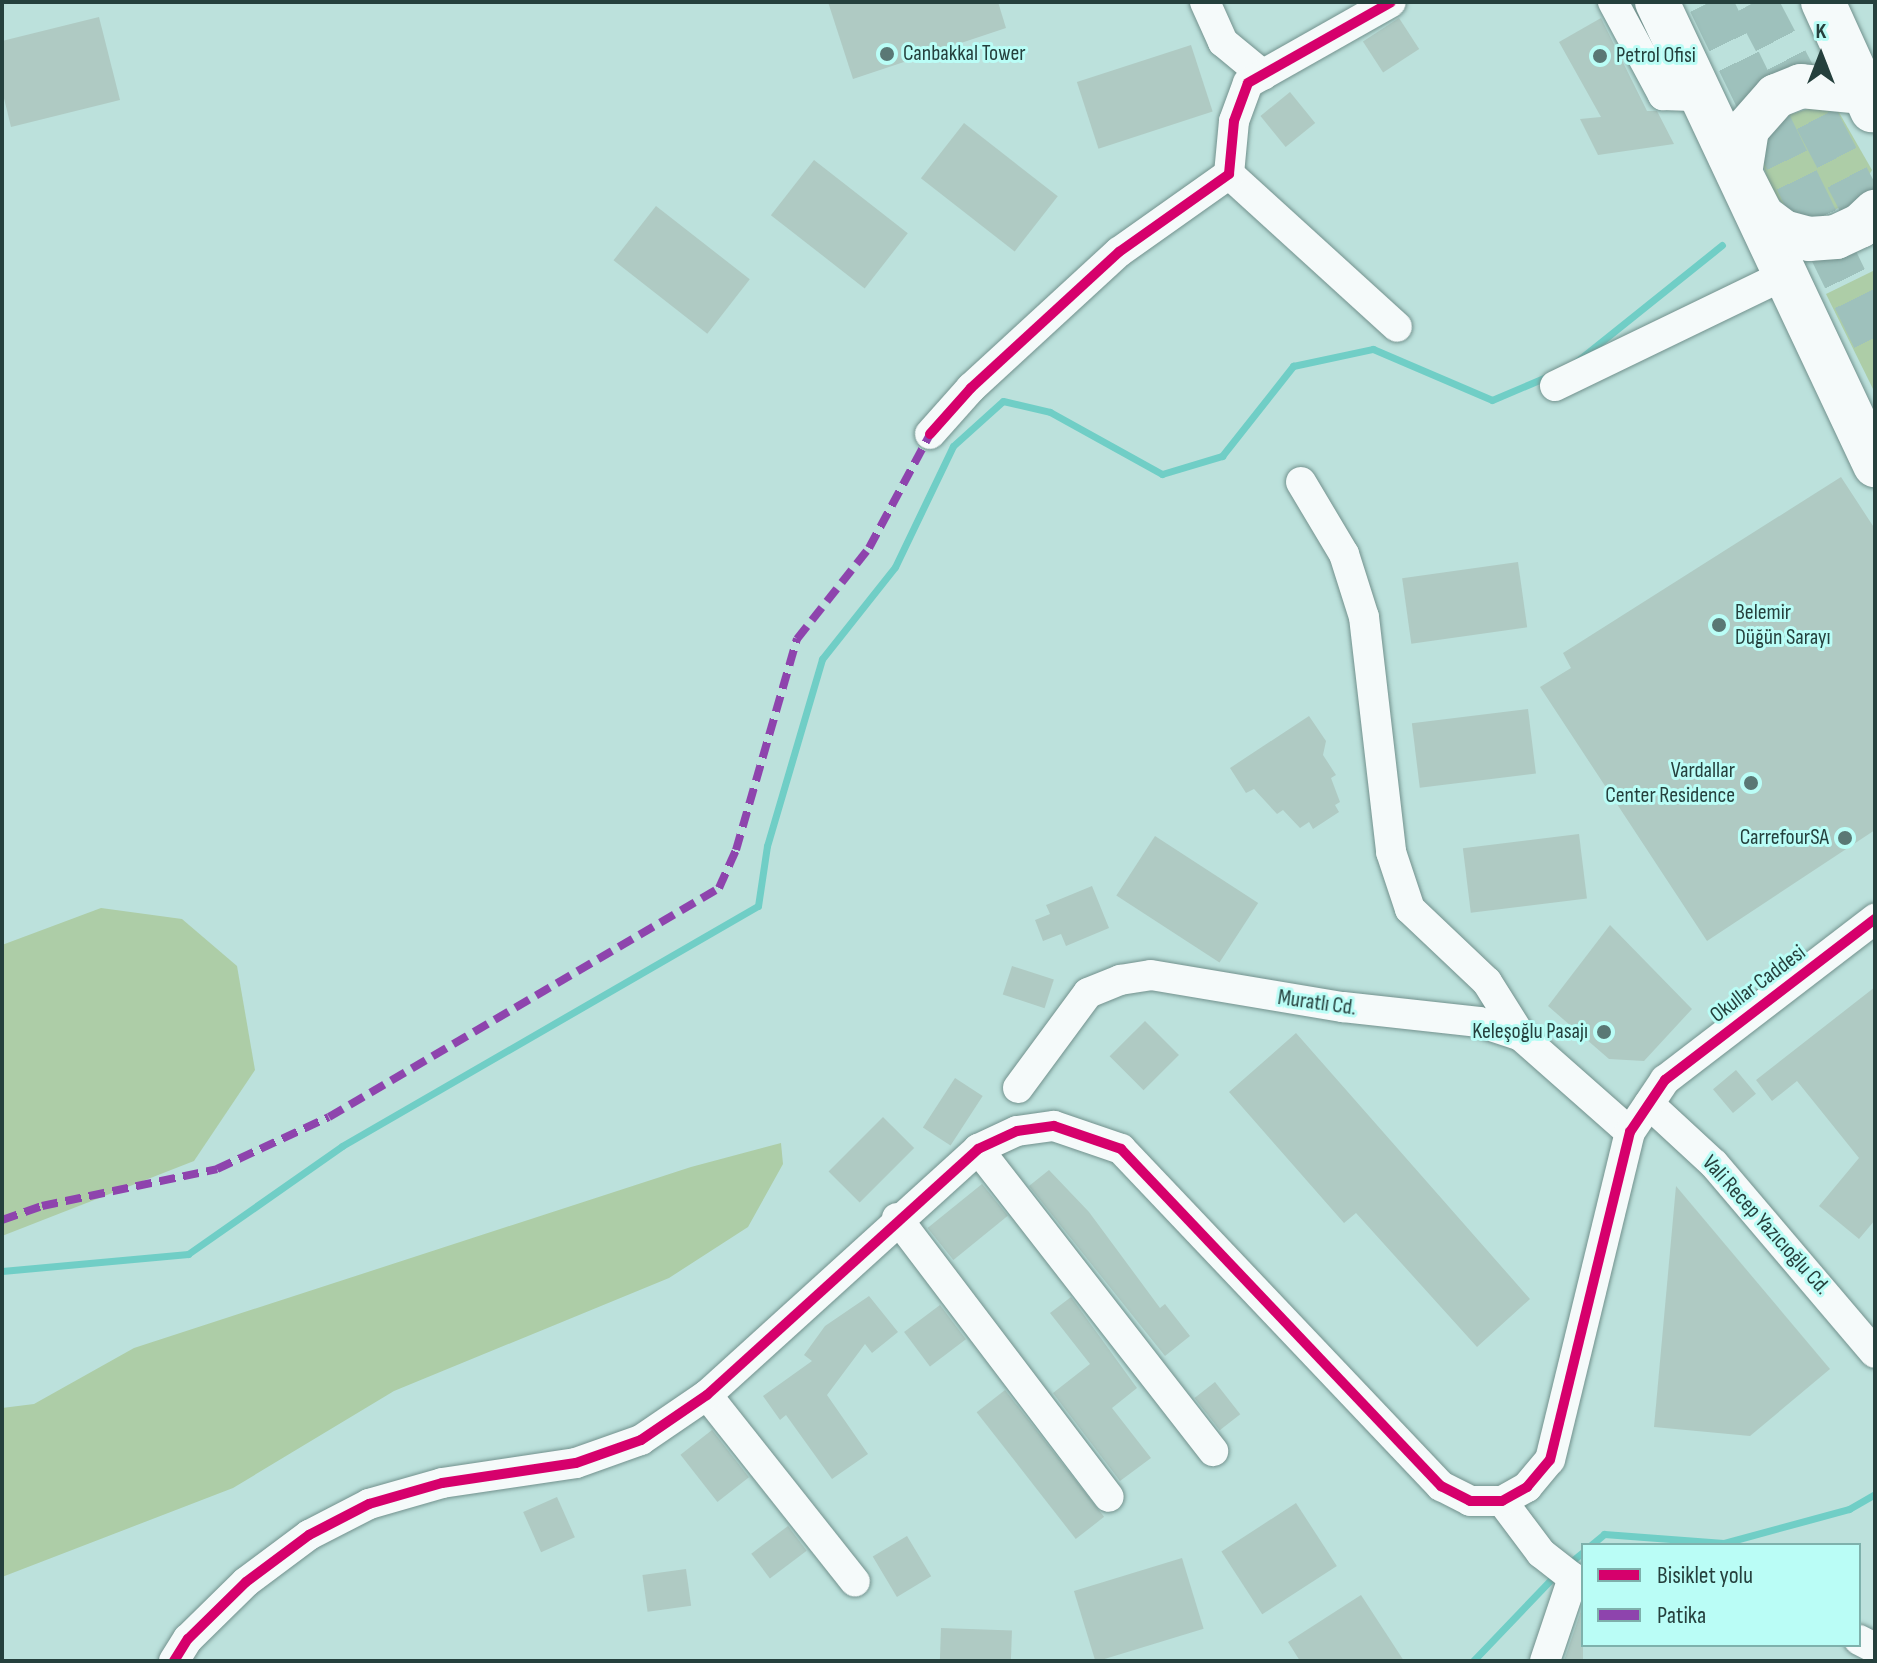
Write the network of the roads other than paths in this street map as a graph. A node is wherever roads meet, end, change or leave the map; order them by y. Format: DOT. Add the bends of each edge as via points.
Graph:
graph roads {
  1 [pos="1205,2"];
  2 [pos="1391,2"];
  3 [pos="1613,2"];
  4 [pos="1657,2"];
  5 [pos="1823,2"];
  6 [pos="1263,75"];
  7 [pos="1700,96"];
  8 [pos="1869,104"];
  9 [pos="1229,174"];
  10 [pos="1746,191"];
  11 [pos="1875,212"];
  12 [pos="1785,275"];
  13 [pos="1397,327"];
  14 [pos="1555,386"];
  15 [pos="930,434"];
  16 [pos="1875,465"];
  17 [pos="1301,482"];
  18 [pos="1875,919"];
  19 [pos="1521,1036"];
  20 [pos="1018,1088"];
  21 [pos="1657,1092"];
  22 [pos="1630,1132"];
  23 [pos="978,1149"];
  24 [pos="897,1218"];
  25 [pos="1875,1353"];
  26 [pos="707,1395"];
  27 [pos="1213,1451"];
  28 [pos="1109,1497"];
  29 [pos="1502,1501"];
  30 [pos="1578,1576"];
  31 [pos="855,1582"];
  32 [pos="174,1661"];
  33 [pos="1545,1661"];
  1 -- 6 [label="street" via="1223,42"];
  2 -- 6 [label="street"];
  3 -- 7 [label="street" via="1663,95"];
  4 -- 7 [label="highway"];
  5 -- 8 [label="highway"];
  6 -- 9 [label="street" via="1248,83 1234,121"];
  7 -- 10 [label="highway"];
  8 -- 10 [label="highway" via="1801,86 1759,110 1740,151"];
  9 -- 13 [label="street"];
  9 -- 15 [label="street" via="1119,252 971,388"];
  10 -- 11 [label="highway" via="1762,216 1783,232 1809,239 1836,237"];
  10 -- 12 [label="highway"];
  12 -- 14 [label="street"];
  12 -- 16 [label="highway"];
  17 -- 19 [label="street" via="1344,554 1364,617 1391,852 1410,909 1487,982"];
  18 -- 21 [label="street, Okullar Caddesi"];
  19 -- 20 [label="street, Muratlı Cd." via="1479,1022 1343,1007 1151,975 1088,993"];
  19 -- 22 [label="street, Muratlı Cd."];
  21 -- 22 [label="street, Okullar Caddesi"];
  21 -- 25 [label="street, Vali Recep Yazıcıoğlu Cd."];
  22 -- 29 [label="street" via="1550,1460 1527,1487"];
  23 -- 24 [label="street"];
  23 -- 27 [label="street"];
  23 -- 29 [label="street" via="1017,1131 1054,1126 1121,1149 1441,1486 1470,1501"];
  24 -- 26 [label="street"];
  24 -- 28 [label="street"];
  26 -- 31 [label="street"];
  26 -- 32 [label="street" via="641,1440 576,1463 442,1483 369,1504 309,1535 246,1582 188,1639"];
  29 -- 30 [label="street" via="1541,1553"];
  30 -- 33 [label="street"];
}
